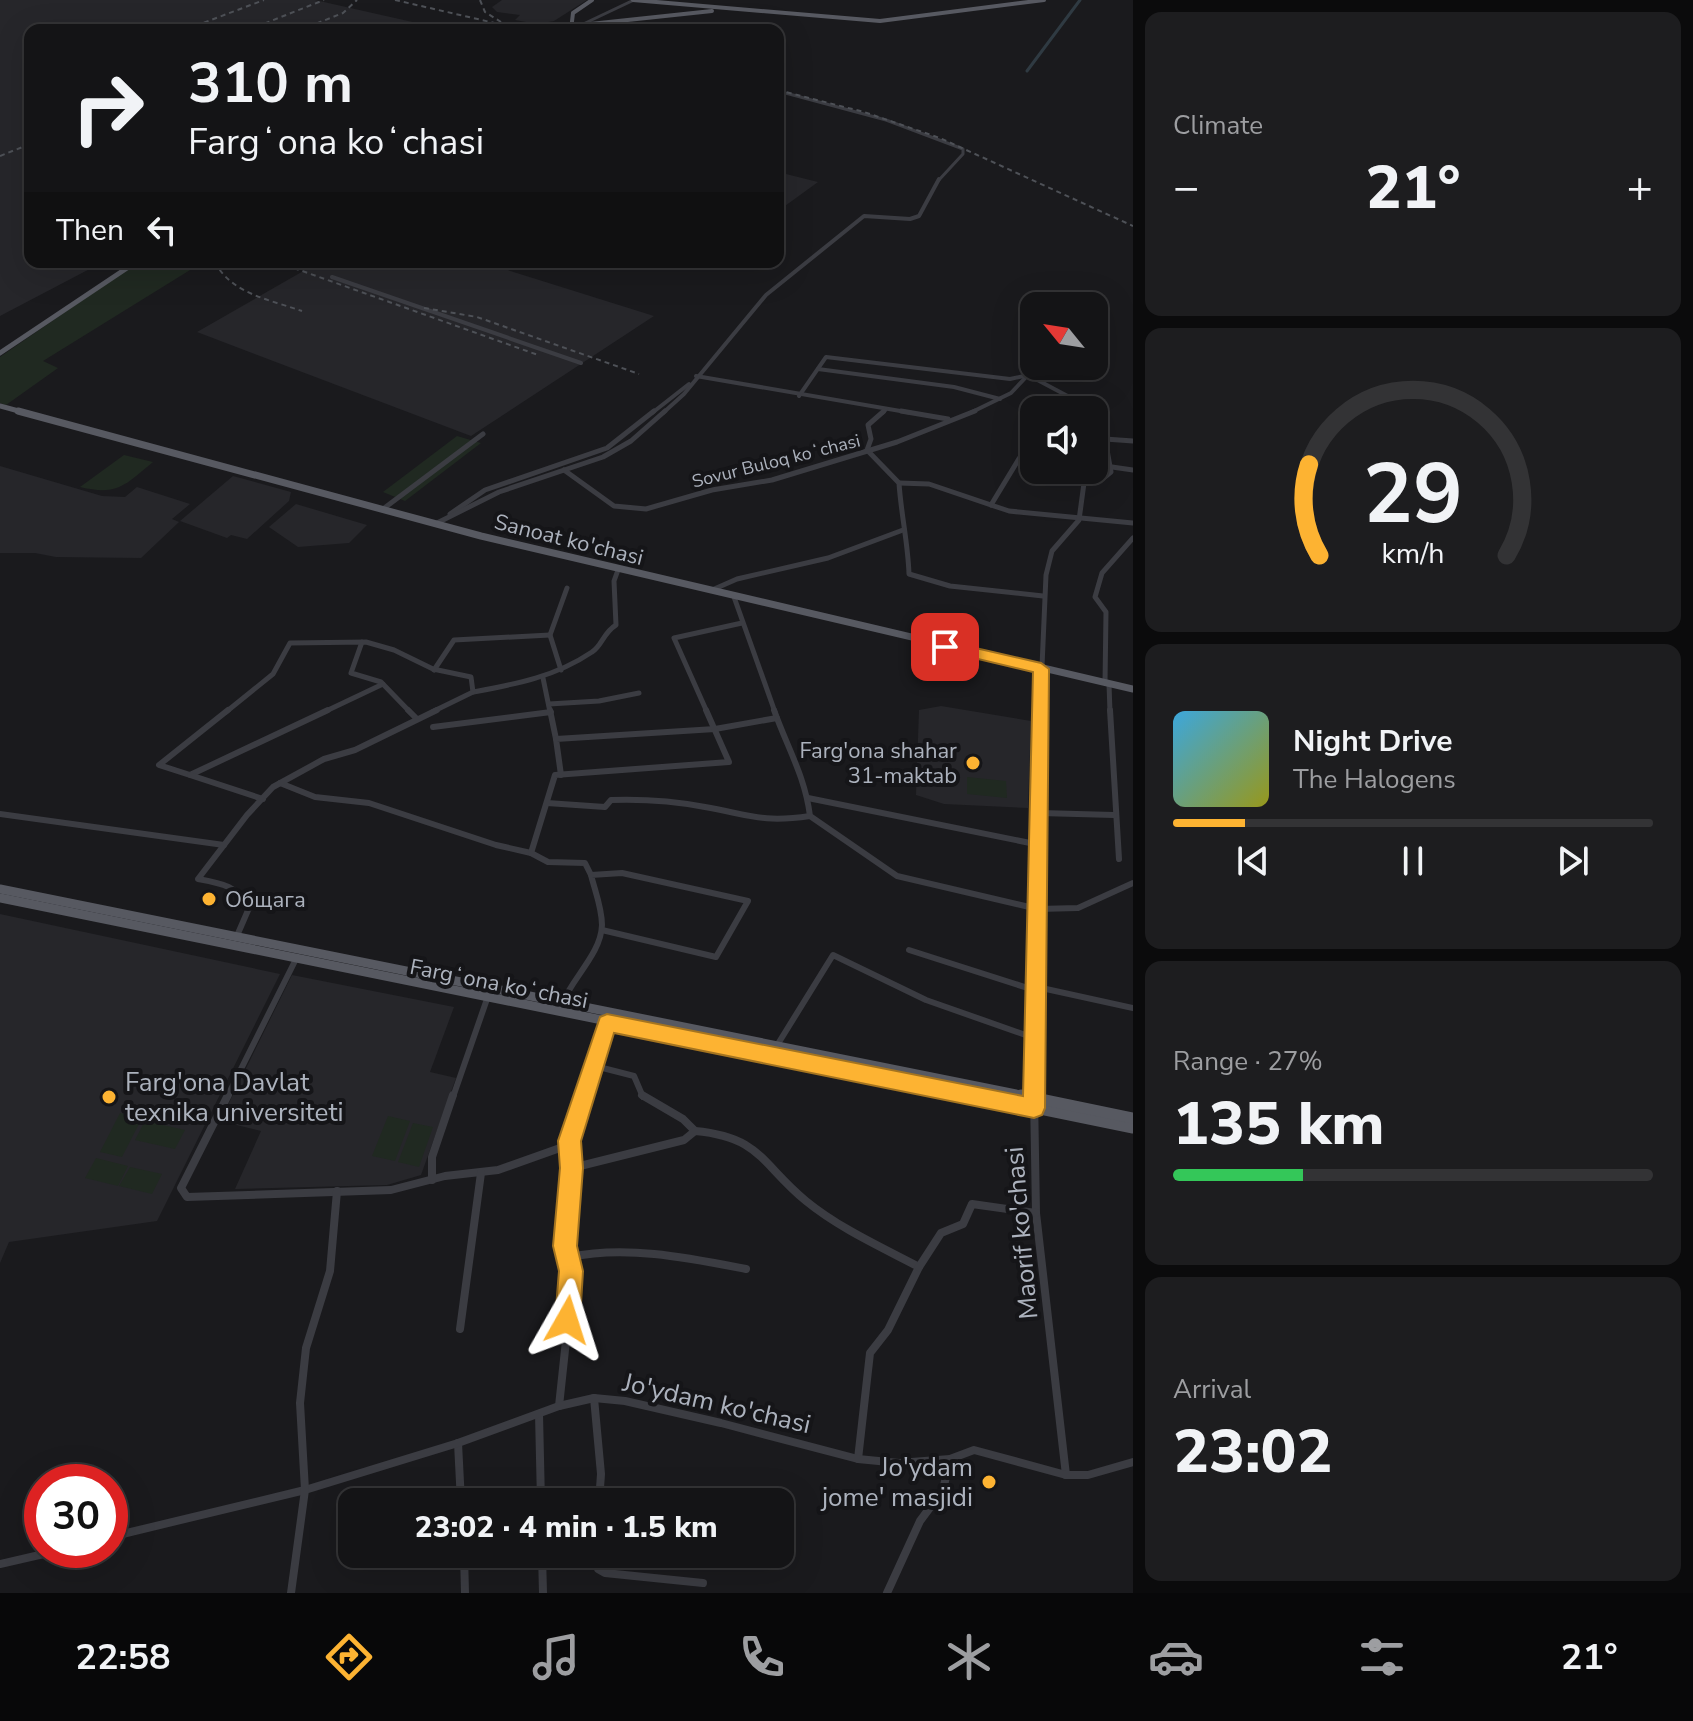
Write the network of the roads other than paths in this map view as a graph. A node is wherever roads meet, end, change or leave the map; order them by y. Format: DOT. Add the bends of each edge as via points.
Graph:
graph roads {
  1 [pos="592,0"];
  2 [pos="634,0"];
  3 [pos="1044,0"];
  4 [pos="645,1"];
  5 [pos="670,3"];
  6 [pos="576,9"];
  7 [pos="731,9"];
  8 [pos="600,16"];
  9 [pos="643,18"];
  10 [pos="593,19"];
  11 [pos="617,21"];
  12 [pos="572,24"];
  13 [pos="583,24"];
  14 [pos="594,24"];
  15 [pos="784,93"];
  16 [pos="127,268"];
  17 [pos="332,277"];
  18 [pos="0,353"];
  19 [pos="581,363"];
  20 [pos="818,369"];
  21 [pos="696,376"];
  22 [pos="1020,377"];
  23 [pos="1023,380"];
  24 [pos="1037,380"];
  25 [pos="799,396"];
  26 [pos="1068,396"];
  27 [pos="1000,399"];
  28 [pos="0,406"];
  29 [pos="886,409"];
  30 [pos="948,419"];
  31 [pos="483,434"];
  32 [pos="1108,439"];
  33 [pos="1133,441"];
  34 [pos="867,450"];
  35 [pos="1108,451"];
  36 [pos="1020,457"];
  37 [pos="582,462"];
  38 [pos="1112,467"];
  39 [pos="564,470"];
  40 [pos="1133,470"];
  41 [pos="899,483"];
  42 [pos="991,505"];
  43 [pos="383,509"];
  44 [pos="447,517"];
  45 [pos="1079,518"];
  46 [pos="1133,523"];
  47 [pos="435,524"];
  48 [pos="903,530"];
  49 [pos="1133,538"];
  50 [pos="618,570"];
  51 [pos="567,588"];
  52 [pos="709,592"];
  53 [pos="1043,596"];
  54 [pos="734,597"];
  55 [pos="742,623"];
  56 [pos="550,635"];
  57 [pos="362,642"];
  58 [pos="1041,669"];
  59 [pos="434,670"];
  60 [pos="561,670"];
  61 [pos="543,678"];
  62 [pos="1107,683"];
  63 [pos="383,684"];
  64 [pos="1133,689"];
  65 [pos="473,692"];
  66 [pos="639,693"];
  67 [pos="549,704"];
  68 [pos="551,712"];
  69 [pos="777,718"];
  70 [pos="417,719"];
  71 [pos="433,727"];
  72 [pos="715,729"];
  73 [pos="556,739"];
  74 [pos="190,775"];
  75 [pos="561,775"];
  76 [pos="280,783"];
  77 [pos="808,798"];
  78 [pos="263,799"];
  79 [pos="547,803"];
  80 [pos="1040,813"];
  81 [pos="0,814"];
  82 [pos="1114,815"];
  83 [pos="810,816"];
  84 [pos="224,845"];
  85 [pos="1040,845"];
  86 [pos="531,853"];
  87 [pos="1119,859"];
  88 [pos="591,875"];
  89 [pos="1133,883"];
  90 [pos="0,889"];
  91 [pos="0,898"];
  92 [pos="1038,909"];
  93 [pos="602,930"];
  94 [pos="236,938"];
  95 [pos="909,950"];
  96 [pos="296,959"];
  97 [pos="335,963"];
  98 [pos="1037,989"];
  99 [pos="487,999"];
  100 [pos="1133,1008"];
  101 [pos="560,1009"];
  102 [pos="607,1023"];
  103 [pos="1037,1039"];
  104 [pos="776,1047"];
  105 [pos="595,1066"];
  106 [pos="1034,1103"];
  107 [pos="1133,1118"];
  108 [pos="1133,1128"];
  109 [pos="695,1131"];
  110 [pos="570,1141"];
  111 [pos="572,1168"];
  112 [pos="481,1173"];
  113 [pos="432,1180"];
  114 [pos="337,1191"];
  115 [pos="1036,1213"];
  116 [pos="570,1257"];
  117 [pos="919,1267"];
  118 [pos="746,1269"];
  119 [pos="460,1329"];
  120 [pos="594,1398"];
  121 [pos="559,1406"];
  122 [pos="539,1414"];
  123 [pos="458,1443"];
  124 [pos="858,1459"];
  125 [pos="950,1459"];
  126 [pos="1133,1462"];
  127 [pos="1066,1475"];
  128 [pos="460,1488"];
  129 [pos="541,1488"];
  130 [pos="601,1488"];
  131 [pos="305,1490"];
  132 [pos="128,1533"];
  133 [pos="24,1558"];
  134 [pos="0,1564"];
  135 [pos="464,1568"];
  136 [pos="542,1568"];
  137 [pos="598,1568"];
  138 [pos="703,1583"];
  139 [pos="291,1593"];
  140 [pos="465,1593"];
  141 [pos="543,1593"];
  142 [pos="887,1593"];
  1 -- 6 [label="main road"];
  2 -- 4 [label="main road"];
  2 -- 8 [label="street"];
  3 -- 7 [label="main road" via="880,21"];
  4 -- 5 [label="main road"];
  5 -- 7 [label="main road"];
  5 -- 9 [label="main road" via="676,10"];
  6 -- 10 [label="main road"];
  6 -- 12 [label="main road"];
  7 -- 9 [label="main road"];
  8 -- 10 [label="street"];
  8 -- 11 [label="main road"];
  9 -- 11 [label="main road"];
  10 -- 13 [label="street"];
  11 -- 14 [label="main road"];
  15 -- 21 [label="street" via="886,120 963,149 963,154 941,175 919,216 864,216 766,295"];
  16 -- 18 [label="main road"];
  17 -- 19 [label="street"];
  20 -- 22 [label="street" via="826,357"];
  20 -- 25 [label="street"];
  20 -- 27 [label="street" via="954,387"];
  21 -- 25 [label="street"];
  21 -- 37 [label="street" via="631,441"];
  23 -- 27 [label="street"];
  24 -- 26 [label="street"];
  25 -- 29 [label="street"];
  27 -- 30 [label="street"];
  28 -- 43 [label="main road, Sanoat ko'chasi"];
  29 -- 30 [label="street"];
  29 -- 34 [label="street" via="868,425"];
  30 -- 34 [label="street"];
  31 -- 43 [label="street"];
  32 -- 33 [label="street"];
  34 -- 39 [label="street, Sovur Buloq koʻchasi" via="772,480 646,509 614,506"];
  34 -- 41 [label="street, Sovur Buloq koʻchasi"];
  35 -- 38 [label="street"];
  36 -- 42 [label="street"];
  37 -- 39 [label="street"];
  37 -- 44 [label="street" via="493,487"];
  38 -- 40 [label="street"];
  38 -- 45 [label="street" via="1101,480 1084,483"];
  39 -- 44 [label="street"];
  41 -- 42 [label="street" via="929,484"];
  41 -- 48 [label="street"];
  42 -- 45 [label="street"];
  43 -- 47 [label="main road, Sanoat ko'chasi"];
  44 -- 47 [label="street"];
  45 -- 46 [label="street"];
  45 -- 53 [label="street, Maorif ko'chasi" via="1052,551"];
  47 -- 50 [label="main road, Sanoat ko'chasi"];
  48 -- 52 [label="street"];
  48 -- 53 [label="street" via="909,574 950,586"];
  49 -- 62 [label="street" via="1102,573 1095,597 1106,612"];
  50 -- 52 [label="main road, Sanoat ko'chasi"];
  50 -- 60 [label="street" via="616,625 604,633 596,650"];
  51 -- 56 [label="street"];
  52 -- 54 [label="main road, Sanoat ko'chasi"];
  53 -- 58 [label="street, Maorif ko'chasi"];
  54 -- 55 [label="street"];
  54 -- 58 [label="main road, Sanoat ko'chasi"];
  55 -- 69 [label="street"];
  55 -- 72 [label="street" via="674,638"];
  56 -- 59 [label="street" via="454,640"];
  56 -- 60 [label="street"];
  57 -- 59 [label="street" via="394,650"];
  57 -- 63 [label="street" via="351,673"];
  57 -- 74 [label="street" via="290,643 273,674 159,765"];
  58 -- 62 [label="main road, Sanoat ko'chasi"];
  58 -- 80 [label="street, Maorif ko'chasi"];
  59 -- 65 [label="street" via="471,677"];
  60 -- 61 [label="street"];
  61 -- 65 [label="street"];
  61 -- 67 [label="street"];
  62 -- 64 [label="main road, Sanoat ko'chasi"];
  62 -- 82 [label="street"];
  63 -- 70 [label="street"];
  63 -- 74 [label="street"];
  65 -- 70 [label="street"];
  66 -- 67 [label="street"];
  67 -- 68 [label="street"];
  68 -- 71 [label="street"];
  68 -- 73 [label="street"];
  69 -- 72 [label="street"];
  69 -- 77 [label="street"];
  70 -- 76 [label="street"];
  72 -- 73 [label="street"];
  72 -- 75 [label="street" via="729,762"];
  73 -- 75 [label="street"];
  74 -- 78 [label="street"];
  75 -- 79 [label="street" via="555,775"];
  76 -- 78 [label="street"];
  76 -- 86 [label="street" via="315,797 369,803"];
  77 -- 83 [label="street"];
  77 -- 85 [label="street"];
  78 -- 84 [label="street"];
  79 -- 83 [label="street" via="605,807 611,800 638,799 758,820"];
  79 -- 86 [label="street"];
  80 -- 82 [label="street"];
  80 -- 85 [label="street, Maorif ko'chasi"];
  81 -- 84 [label="street"];
  82 -- 87 [label="street"];
  83 -- 92 [label="street" via="897,876"];
  84 -- 94 [label="street" via="198,879 237,888 245,897 249,908"];
  85 -- 92 [label="street, Maorif ko'chasi"];
  86 -- 88 [label="street" via="548,862 585,863"];
  88 -- 93 [label="street"];
  88 -- 93 [label="street" via="622,873 748,901 716,957"];
  89 -- 92 [label="street" via="1078,908"];
  90 -- 94 [label="main road, Fargʻona koʻchasi"];
  91 -- 96 [label="main road, Fargʻona koʻchasi"];
  92 -- 98 [label="street, Maorif ko'chasi"];
  93 -- 101 [label="street"];
  94 -- 97 [label="main road, Fargʻona koʻchasi"];
  95 -- 98 [label="street"];
  96 -- 97 [label="main road, Fargʻona koʻchasi"];
  96 -- 114 [label="street" via="181,1188 187,1197"];
  97 -- 99 [label="main road, Fargʻona koʻchasi"];
  97 -- 101 [label="main road, Fargʻona koʻchasi"];
  98 -- 100 [label="street"];
  98 -- 103 [label="street, Maorif ko'chasi"];
  99 -- 101 [label="main road, Fargʻona koʻchasi"];
  99 -- 113 [label="street" via="432,1157"];
  101 -- 102 [label="main road, Fargʻona koʻchasi"];
  101 -- 104 [label="main road, Fargʻona koʻchasi"];
  102 -- 105 [label="street"];
  102 -- 106 [label="main road, Fargʻona koʻchasi"];
  103 -- 104 [label="street" via="926,1000 833,955"];
  103 -- 106 [label="street, Maorif ko'chasi"];
  104 -- 106 [label="main road, Fargʻona koʻchasi"];
  105 -- 109 [label="street" via="634,1076 643,1098"];
  105 -- 110 [label="street"];
  106 -- 107 [label="main road, Fargʻona koʻchasi"];
  106 -- 108 [label="main road, Fargʻona koʻchasi"];
  106 -- 115 [label="street, Maorif ko'chasi"];
  109 -- 111 [label="street" via="684,1140"];
  109 -- 117 [label="street" via="746,1142 807,1202"];
  110 -- 111 [label="street"];
  110 -- 112 [label="street"];
  111 -- 116 [label="street" via="565,1246"];
  112 -- 113 [label="street"];
  112 -- 119 [label="street"];
  113 -- 114 [label="street" via="391,1190"];
  114 -- 131 [label="street" via="330,1271 306,1348 300,1403"];
  115 -- 117 [label="street" via="972,1204 963,1224 941,1233"];
  115 -- 127 [label="street, Maorif ko'chasi"];
  116 -- 118 [label="street" via="584,1252 627,1254"];
  116 -- 121 [label="street"];
  117 -- 124 [label="street" via="888,1330 870,1353"];
  120 -- 121 [label="street, Jo'ydam ko'chasi"];
  120 -- 124 [label="street, Jo'ydam ko'chasi" via="721,1423"];
  120 -- 130 [label="street"];
  121 -- 122 [label="street, Jo'ydam ko'chasi"];
  122 -- 123 [label="street, Jo'ydam ko'chasi"];
  122 -- 129 [label="street"];
  123 -- 128 [label="street"];
  123 -- 131 [label="street, Jo'ydam ko'chasi"];
  124 -- 125 [label="street, Jo'ydam ko'chasi"];
  125 -- 127 [label="street, Jo'ydam ko'chasi" via="974,1450"];
  125 -- 142 [label="street" via="943,1490 920,1521"];
  126 -- 127 [label="street, Jo'ydam ko'chasi" via="1099,1473"];
  131 -- 132 [label="street, Jo'ydam ko'chasi"];
  131 -- 139 [label="street"];
  133 -- 134 [label="street"];
  135 -- 140 [label="street"];
  136 -- 141 [label="street"];
  137 -- 138 [label="street"];
}
